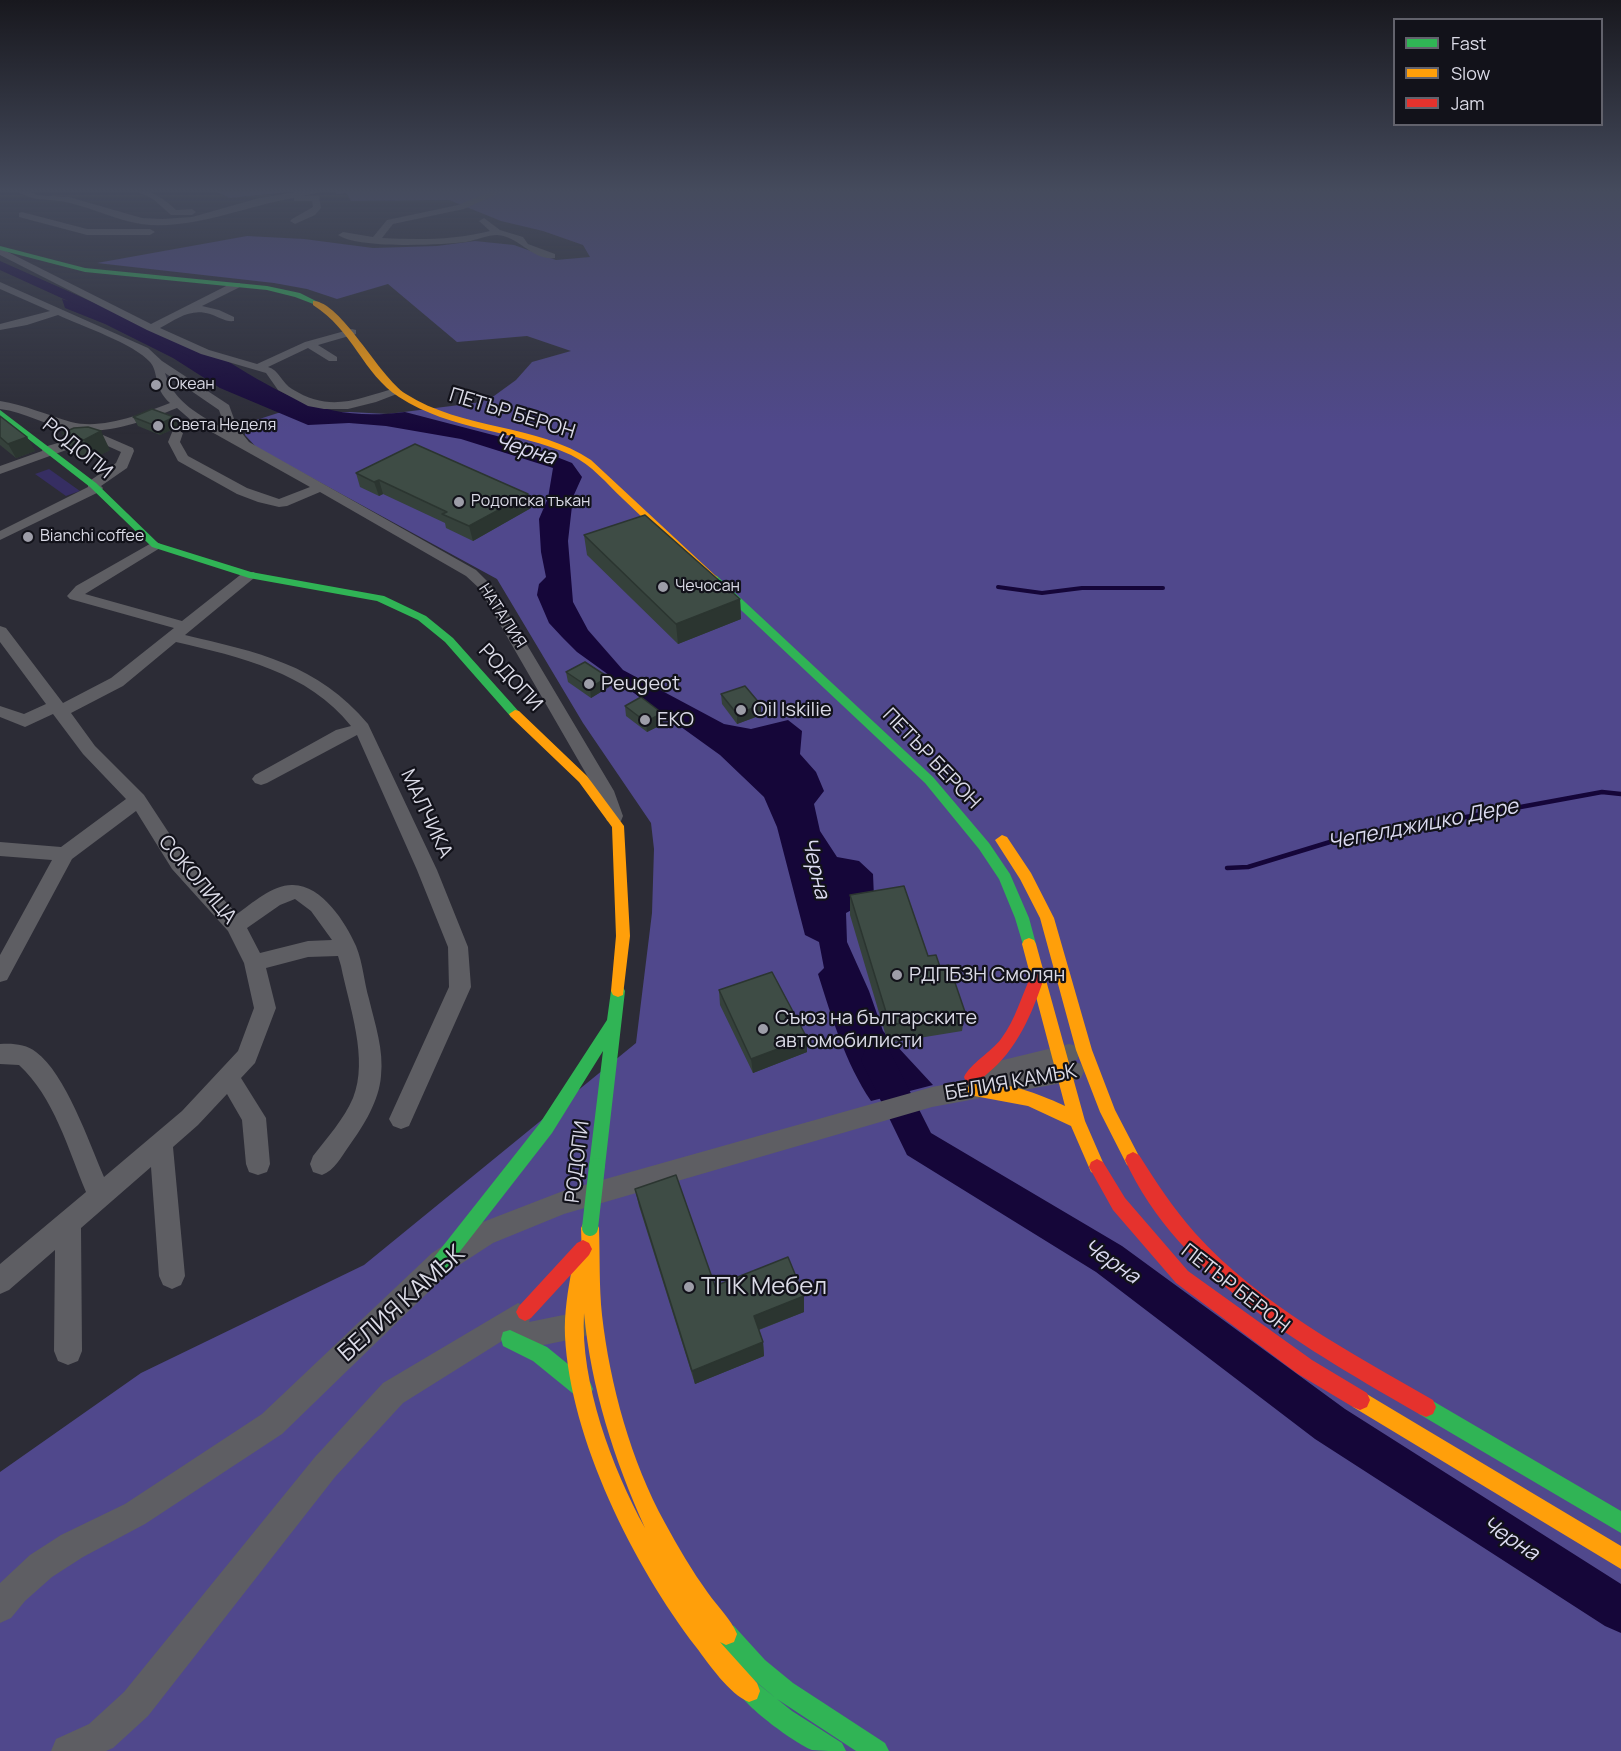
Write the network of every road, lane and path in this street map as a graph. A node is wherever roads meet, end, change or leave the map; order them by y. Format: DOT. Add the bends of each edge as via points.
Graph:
graph roads {
  1 [pos="40,271"];
  2 [pos="95,271"];
  3 [pos="143,271"];
  4 [pos="0,285"];
  5 [pos="236,285"];
  6 [pos="190,307"];
  7 [pos="58,312"];
  8 [pos="230,319"];
  9 [pos="0,327"];
  10 [pos="151,328"];
  11 [pos="352,332"];
  12 [pos="309,344"];
  13 [pos="333,358"];
  14 [pos="158,363"];
  15 [pos="259,367"];
  16 [pos="396,392"];
  17 [pos="177,404"];
  18 [pos="0,405"];
  19 [pos="0,413"];
  20 [pos="177,433"];
  21 [pos="245,445"];
  22 [pos="50,451"];
  23 [pos="2,469"];
  24 [pos="94,487"];
  25 [pos="320,487"];
  26 [pos="0,536"];
  27 [pos="155,545"];
  28 [pos="249,575"];
  29 [pos="754,597"];
  30 [pos="180,632"];
  31 [pos="3,640"];
  32 [pos="59,708"];
  33 [pos="0,711"];
  34 [pos="362,728"];
  35 [pos="261,779"];
  36 [pos="138,801"];
  37 [pos="618,826"];
  38 [pos="997,833"];
  39 [pos="0,849"];
  40 [pos="65,854"];
  41 [pos="236,926"];
  42 [pos="346,947"];
  43 [pos="254,963"];
  44 [pos="0,974"];
  45 [pos="1037,978"];
  46 [pos="616,1016"];
  47 [pos="0,1054"];
  48 [pos="1087,1059"];
  49 [pos="1061,1064"];
  50 [pos="229,1078"];
  51 [pos="973,1083"];
  52 [pos="401,1119"];
  53 [pos="1077,1121"];
  54 [pos="161,1144"];
  55 [pos="258,1164"];
  56 [pos="322,1164"];
  57 [pos="100,1197"];
  58 [pos="68,1223"];
  59 [pos="590,1228"];
  60 [pos="586,1246"];
  61 [pos="441,1263"];
  62 [pos="172,1276"];
  63 [pos="0,1281"];
  64 [pos="525,1311"];
  65 [pos="584,1311"];
  66 [pos="510,1339"];
  67 [pos="473,1344"];
  68 [pos="68,1351"];
  69 [pos="583,1389"];
  70 [pos="1621,1523"];
  71 [pos="1621,1558"];
  72 [pos="0,1607"];
  73 [pos="68,1751"];
  74 [pos="834,1751"];
  75 [pos="877,1751"];
  1 -- 10 [label="street"];
  2 -- 5 [label="main road, ПЕТЪР БЕРОН"];
  3 -- 29 [label="main road, ПЕТЪР БЕРОН" via="269,284 327,300 351,316 390,372 413,392 446,406 555,436 590,450"];
  4 -- 7 [label="street, НАТАЛИЯ"];
  5 -- 6 [label="street"];
  5 -- 11 [label="main road, ПЕТЪР БЕРОН" via="287,292 315,301 333,312"];
  6 -- 8 [label="street"];
  6 -- 10 [label="street"];
  7 -- 9 [label="street"];
  7 -- 14 [label="street, НАТАЛИЯ" via="136,346"];
  10 -- 15 [label="street" via="228,360"];
  11 -- 12 [label="street"];
  11 -- 16 [label="main road, ПЕТЪР БЕРОН" via="380,378"];
  12 -- 13 [label="street"];
  12 -- 15 [label="street"];
  14 -- 17 [label="street, НАТАЛИЯ" via="165,391"];
  14 -- 21 [label="street, НАТАЛИЯ" via="225,408 231,428"];
  15 -- 16 [label="street" via="270,371 279,387 328,408 360,404"];
  16 -- 45 [label="main road, ПЕТЪР БЕРОН" via="437,411 570,452 595,467 943,795 1005,878 1022,918"];
  17 -- 18 [label="street" via="138,420 81,427"];
  17 -- 21 [label="street, НАТАЛИЯ"];
  19 -- 22 [label="main road, РОДОПИ"];
  20 -- 25 [label="street" via="174,442 183,458 242,491 279,503 293,501"];
  21 -- 25 [label="street, НАТАЛИЯ"];
  22 -- 23 [label="street"];
  22 -- 24 [label="main road, РОДОПИ"];
  22 -- 24 [label="street" via="82,440 103,439 128,451 122,465"];
  24 -- 26 [label="street"];
  24 -- 27 [label="main road, РОДОПИ"];
  25 -- 37 [label="street, НАТАЛИЯ" via="471,573 485,586 605,791"];
  27 -- 28 [label="main road, РОДОПИ"];
  27 -- 30 [label="street, МАЛЧИКА" via="75,596"];
  28 -- 30 [label="street"];
  28 -- 37 [label="main road, РОДОПИ" via="380,597 422,618 449,640 512,711 583,779"];
  30 -- 32 [label="street" via="117,682"];
  30 -- 34 [label="street, МАЛЧИКА" via="292,673 351,710"];
  31 -- 32 [label="street, СОКОЛИЦА"];
  32 -- 33 [label="street" via="25,721"];
  32 -- 36 [label="street, СОКОЛИЦА" via="89,750"];
  34 -- 35 [label="street" via="342,734"];
  34 -- 52 [label="street, МАЛЧИКА" via="458,947 460,987"];
  36 -- 40 [label="street"];
  36 -- 41 [label="street, СОКОЛИЦА" via="179,864"];
  37 -- 46 [label="main road, РОДОПИ" via="623,936"];
  38 -- 48 [label="main road, ПЕТЪР БЕРОН" via="1047,918"];
  39 -- 40 [label="street"];
  40 -- 44 [label="street"];
  41 -- 42 [label="street" via="283,894 294,892 318,907 335,925"];
  41 -- 43 [label="street, СОКОЛИЦА"];
  42 -- 43 [label="street" via="308,949"];
  42 -- 56 [label="street" via="370,1047 370,1079 357,1114"];
  43 -- 50 [label="street, СОКОЛИЦА" via="264,1008 247,1056"];
  45 -- 49 [label="main road, ПЕТЪР БЕРОН"];
  45 -- 51 [label="main road" via="1020,1026 998,1058"];
  46 -- 59 [label="main road, РОДОПИ, bridge"];
  46 -- 61 [label="main road" via="546,1128"];
  47 -- 57 [label="street" via="26,1057 40,1069 56,1095"];
  48 -- 49 [label="street, БЕЛИЯ КАМЪК"];
  48 -- 70 [label="main road, ПЕТЪР БЕРОН" via="1108,1112 1143,1180 1172,1222 1213,1266 1274,1314 1339,1356"];
  49 -- 51 [label="street, БЕЛИЯ КАМЪК"];
  49 -- 53 [label="main road, ПЕТЪР БЕРОН"];
  50 -- 54 [label="street, СОКОЛИЦА"];
  50 -- 55 [label="street" via="254,1118"];
  51 -- 53 [label="main road" via="1028,1095"];
  51 -- 61 [label="street, БЕЛИЯ КАМЪК" via="524,1216 484,1234"];
  53 -- 71 [label="main road, ПЕТЪР БЕРОН" via="1093,1161 1119,1204 1196,1288 1305,1367"];
  54 -- 57 [label="street, СОКОЛИЦА"];
  54 -- 62 [label="street"];
  57 -- 58 [label="street, СОКОЛИЦА"];
  58 -- 63 [label="street, СОКОЛИЦА"];
  58 -- 68 [label="street"];
  59 -- 60 [label="main road, РОДОПИ"];
  59 -- 65 [label="main road, РОДОПИ"];
  60 -- 64 [label="main road"];
  60 -- 65 [label="main road, РОДОПИ"];
  61 -- 72 [label="street, БЕЛИЯ КАМЪК" via="272,1424 135,1514 41,1566"];
  64 -- 65 [label="street"];
  64 -- 67 [label="street"];
  65 -- 66 [label="street"];
  65 -- 69 [label="main road" via="575,1350"];
  65 -- 75 [label="main road" via="632,1476 684,1579 719,1627 759,1669"];
  66 -- 67 [label="street"];
  66 -- 69 [label="main road" via="536,1351"];
  67 -- 73 [label="street" via="393,1393 325,1467 136,1704 101,1736"];
  69 -- 74 [label="main road" via="594,1428 640,1538 669,1591 738,1682"];
}
